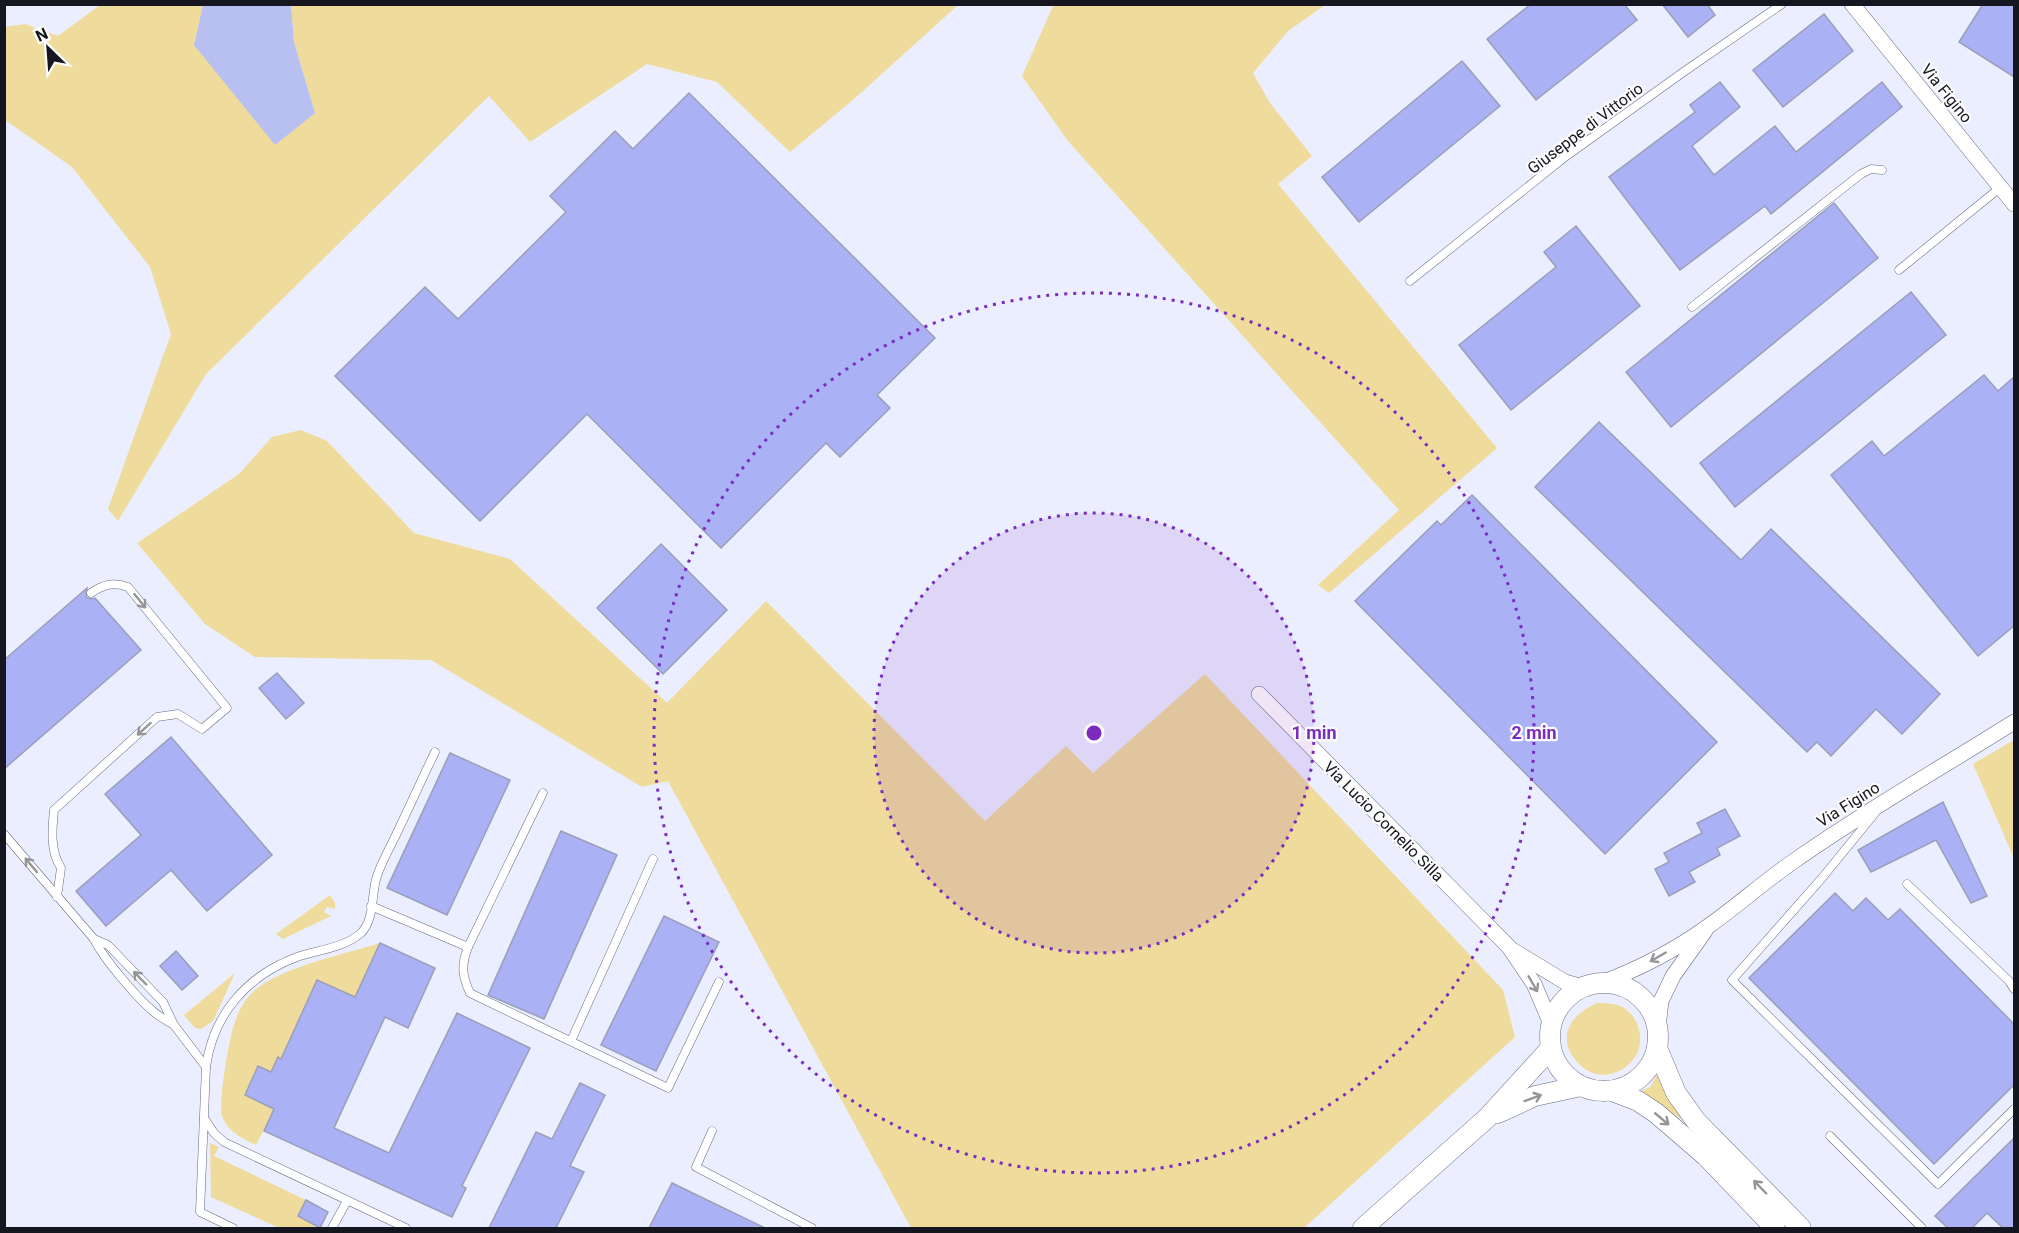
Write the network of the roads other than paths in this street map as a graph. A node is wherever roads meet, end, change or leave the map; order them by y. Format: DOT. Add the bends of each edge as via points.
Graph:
graph roads {
  1 [pos="1782,4"];
  2 [pos="1852,4"];
  3 [pos="1881,170"];
  4 [pos="2001,188"];
  5 [pos="2014,204"];
  6 [pos="1899,270"];
  7 [pos="1410,281"];
  8 [pos="1692,307"];
  9 [pos="91,593"];
  10 [pos="1259,694"];
  11 [pos="2014,722"];
  12 [pos="435,752"];
  13 [pos="543,793"];
  14 [pos="1883,803"];
  15 [pos="4,834"];
  16 [pos="653,859"];
  17 [pos="1908,884"];
  18 [pos="57,897"];
  19 [pos="372,906"];
  20 [pos="1708,927"];
  21 [pos="94,939"];
  22 [pos="468,947"];
  23 [pos="1509,947"];
  24 [pos="719,982"];
  25 [pos="1592,985"];
  26 [pos="2014,990"];
  27 [pos="1551,1024"];
  28 [pos="174,1025"];
  29 [pos="1658,1028"];
  30 [pos="571,1041"];
  31 [pos="1657,1048"];
  32 [pos="1551,1049"];
  33 [pos="206,1067"];
  34 [pos="1581,1086"];
  35 [pos="1612,1091"];
  36 [pos="2014,1109"];
  37 [pos="203,1116"];
  38 [pos="1487,1118"];
  39 [pos="712,1131"];
  40 [pos="1830,1136"];
  41 [pos="347,1201"];
  42 [pos="233,1228"];
  43 [pos="332,1228"];
  44 [pos="405,1228"];
  45 [pos="812,1228"];
  46 [pos="1363,1228"];
  47 [pos="1775,1228"];
  48 [pos="1801,1228"];
  49 [pos="1922,1228"];
  1 -- 7 [label="lane, Giuseppe di Vittorio" via="1565,157"];
  2 -- 4 [label="street, Via Figino"];
  3 -- 8 [label="lane" via="1861,174"];
  4 -- 5 [label="street, Via Figino"];
  4 -- 6 [label="lane"];
  9 -- 18 [label="lane, one-way" via="102,585 116,583 128,587 227,708 202,729 178,714 157,717 54,810 54,858 61,868"];
  10 -- 23 [label="street, Via Lucio Cornelio Silla"];
  11 -- 14 [label="street, Via Figino"];
  12 -- 19 [label="lane" via="377,876"];
  13 -- 22 [label="lane"];
  14 -- 20 [label="street, Via Figino" via="1791,863"];
  14 -- 36 [label="lane" via="1732,980 1938,1184"];
  18 -- 15 [label="lane, one-way"];
  16 -- 30 [label="lane"];
  17 -- 26 [label="lane" via="2010,981"];
  18 -- 21 [label="lane"];
  19 -- 22 [label="lane"];
  19 -- 33 [label="lane" via="362,932 347,942 296,958 258,979 232,1001 208,1052"];
  20 -- 25 [label="street, Via Figino, one-way" via="1626,974"];
  20 -- 29 [label="street, Via Figino" via="1660,1001"];
  21 -- 28 [label="lane" via="101,953 141,999"];
  28 -- 21 [label="lane, one-way" via="163,1002 108,945"];
  22 -- 30 [label="lane" via="462,972 470,993"];
  23 -- 25 [label="street, Via Lucio Cornelio Silla" via="1565,982"];
  23 -- 27 [label="street, Via Lucio Cornelio Silla, one-way" via="1534,984"];
  24 -- 30 [label="lane" via="668,1088"];
  25 -- 27 [label="street" via="1563,1001"];
  25 -- 29 [label="street, Via Lucio Cornelio Silla" via="1617,985 1633,991 1650,1008"];
  27 -- 32 [label="street, Via Lucio Cornelio Silla"];
  28 -- 33 [label="lane"];
  29 -- 31 [label="street"];
  31 -- 35 [label="street" via="1644,1074"];
  48 -- 31 [label="street, one-way" via="1696,1122 1676,1093"];
  32 -- 34 [label="street, Via Lucio Cornelio Silla" via="1561,1071"];
  32 -- 38 [label="street"];
  33 -- 37 [label="lane"];
  34 -- 35 [label="street"];
  38 -- 34 [label="street, one-way" via="1535,1096"];
  35 -- 47 [label="street, one-way" via="1656,1113 1706,1156"];
  37 -- 41 [label="lane" via="224,1142"];
  37 -- 42 [label="lane" via="200,1212"];
  38 -- 46 [label="street"];
  39 -- 45 [label="lane" via="696,1167"];
  40 -- 49 [label="lane"];
  41 -- 43 [label="lane"];
  41 -- 44 [label="lane"];
}
